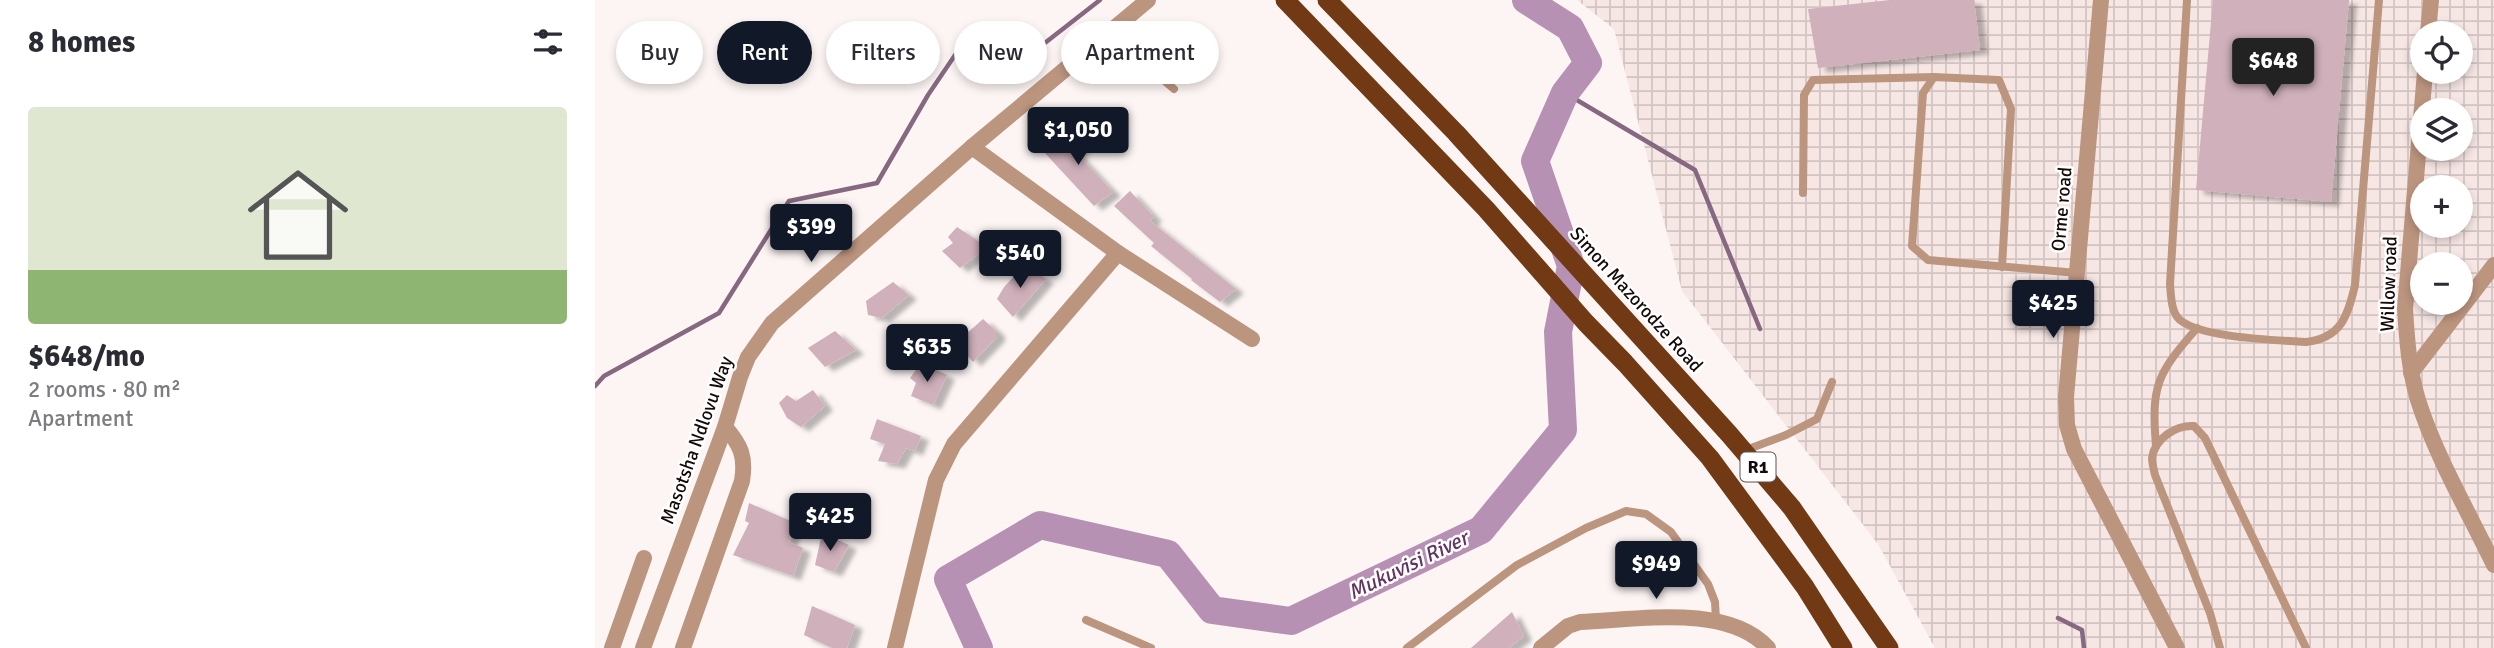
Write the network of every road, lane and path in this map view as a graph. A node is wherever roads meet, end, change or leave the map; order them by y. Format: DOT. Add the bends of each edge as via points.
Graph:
graph roads {
  1 [pos="1148,0"];
  2 [pos="1285,0"];
  3 [pos="1327,0"];
  4 [pos="2101,0"];
  5 [pos="2187,0"];
  6 [pos="2379,0"];
  7 [pos="2431,0"];
  8 [pos="1123,21"];
  9 [pos="2429,21"];
  10 [pos="1061,72"];
  11 [pos="1934,77"];
  12 [pos="1168,84"];
  13 [pos="2424,84"];
  14 [pos="1174,89"];
  15 [pos="972,147"];
  16 [pos="1803,194"];
  17 [pos="1118,253"];
  18 [pos="2494,265"];
  19 [pos="2002,267"];
  20 [pos="2077,273"];
  21 [pos="2197,328"];
  22 [pos="1252,339"];
  23 [pos="2411,373"];
  24 [pos="1832,382"];
  25 [pos="725,427"];
  26 [pos="2156,446"];
  27 [pos="1743,451"];
  28 [pos="644,558"];
  29 [pos="2494,565"];
  30 [pos="1086,620"];
  31 [pos="1716,620"];
  32 [pos="612,648"];
  33 [pos="643,648"];
  34 [pos="683,648"];
  35 [pos="895,648"];
  36 [pos="1151,648"];
  37 [pos="1407,648"];
  38 [pos="1541,648"];
  39 [pos="1768,648"];
  40 [pos="1843,648"];
  41 [pos="1889,648"];
  42 [pos="2177,648"];
  43 [pos="2220,648"];
  44 [pos="2306,648"];
  1 -- 8 [label="street, Masotsha Ndlovu Way"];
  2 -- 40 [label="highway, R1" via="1486,209 1710,458 1805,587"];
  3 -- 27 [label="highway, Simon Mazorodze Road / R1" via="1609,300"];
  4 -- 20 [label="street, Orme road"];
  5 -- 21 [label="lane" via="2170,284 2179,320"];
  6 -- 21 [label="lane" via="2355,285 2342,325 2319,341 2306,342"];
  7 -- 9 [label="street"];
  10 -- 15 [label="street, Masotsha Ndlovu Way"];
  11 -- 16 [label="lane" via="1813,80 1804,95"];
  11 -- 19 [label="lane" via="1999,80 2011,108"];
  11 -- 19 [label="lane" via="1923,93 1912,246 1929,260"];
  12 -- 14 [label="lane"];
  13 -- 23 [label="street, Willow road" via="2405,309"];
  15 -- 17 [label="street"];
  15 -- 25 [label="street, Masotsha Ndlovu Way" via="772,323 748,357"];
  17 -- 22 [label="street"];
  17 -- 35 [label="street" via="944,461"];
  18 -- 23 [label="street"];
  19 -- 20 [label="lane"];
  20 -- 42 [label="street, Orme road" via="2067,425 2074,449"];
  21 -- 26 [label="lane" via="2159,379 2153,408"];
  23 -- 29 [label="street, Willow road" via="2431,436"];
  24 -- 27 [label="lane" via="1817,419"];
  25 -- 33 [label="street, Masotsha Ndlovu Way"];
  25 -- 34 [label="street" via="742,451 742,481"];
  26 -- 43 [label="lane" via="2152,459 2155,475"];
  26 -- 44 [label="lane" via="2181,425 2194,426 2206,438"];
  27 -- 41 [label="highway, Simon Mazorodze Road / R1" via="1792,508"];
  28 -- 32 [label="street"];
  30 -- 36 [label="lane"];
  31 -- 37 [label="lane" via="1708,584 1671,532 1646,514 1626,511 1517,565"];
  31 -- 38 [label="street" via="1580,622"];
  31 -- 39 [label="street" via="1754,635"];
}
